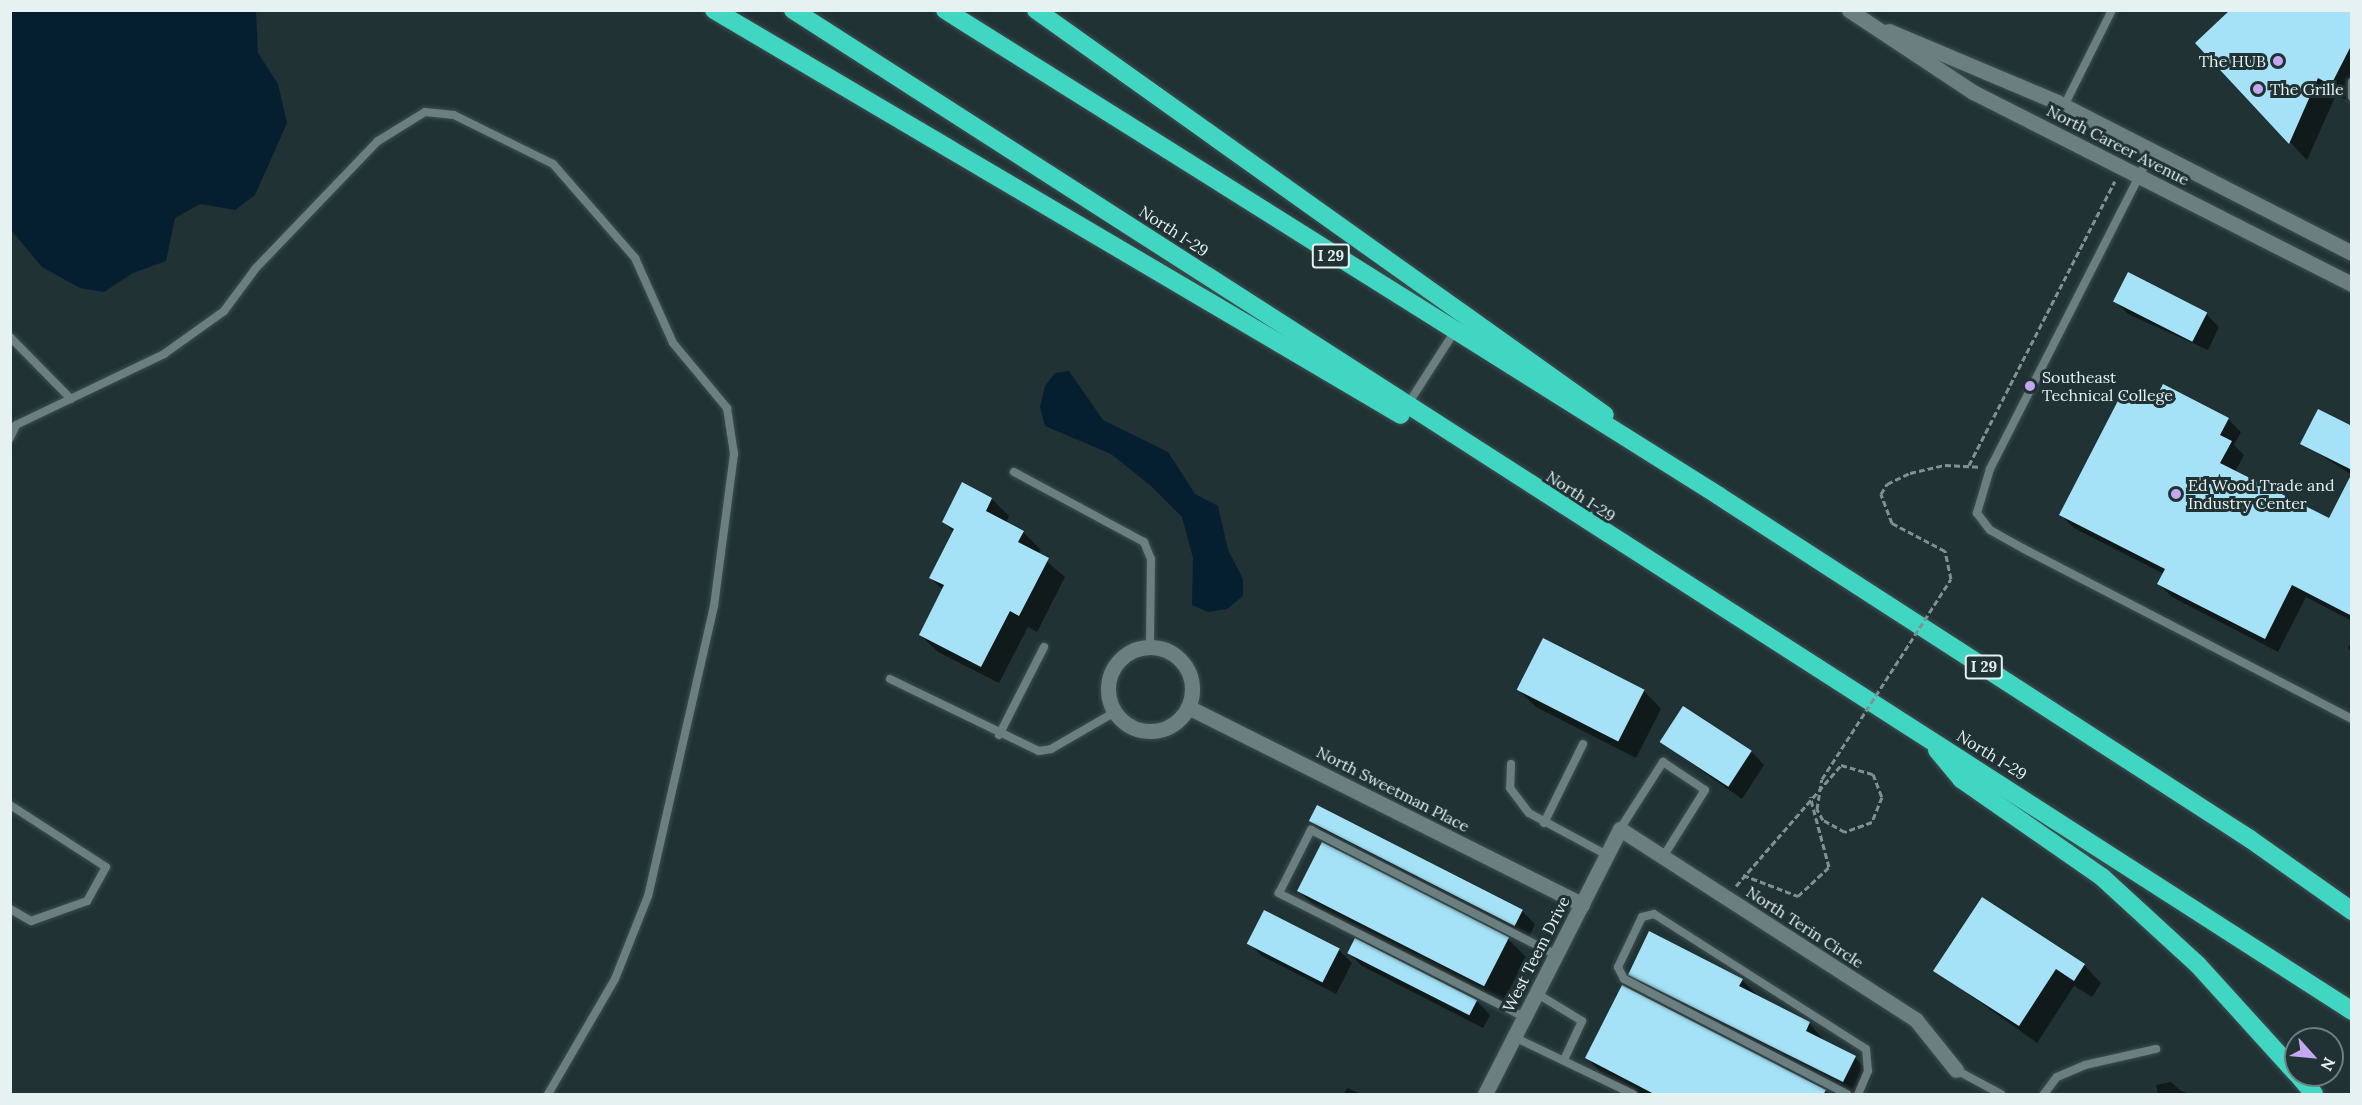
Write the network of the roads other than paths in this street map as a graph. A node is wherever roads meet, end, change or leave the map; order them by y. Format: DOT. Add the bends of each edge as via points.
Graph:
graph roads {
  1 [pos="714,10"];
  2 [pos="792,10"];
  3 [pos="945,10"];
  4 [pos="1035,10"];
  5 [pos="1849,10"];
  6 [pos="2112,10"];
  7 [pos="1876,27"];
  8 [pos="2352,82"];
  9 [pos="2352,97"];
  10 [pos="2064,106"];
  11 [pos="2152,151"];
  12 [pos="2139,176"];
  13 [pos="2352,252"];
  14 [pos="2352,284"];
  15 [pos="1453,334"];
  16 [pos="10,337"];
  17 [pos="71,399"];
  18 [pos="1407,405"];
  19 [pos="10,438"];
  20 [pos="1014,472"];
  21 [pos="1719,496"];
  22 [pos="1554,502"];
  23 [pos="1044,647"];
  24 [pos="1150,647"];
  25 [pos="890,680"];
  26 [pos="1188,707"];
  27 [pos="1115,712"];
  28 [pos="2352,719"];
  29 [pos="999,735"];
  30 [pos="1924,735"];
  31 [pos="1583,744"];
  32 [pos="1511,764"];
  33 [pos="10,805"];
  34 [pos="1544,823"];
  35 [pos="1620,829"];
  36 [pos="2250,839"];
  37 [pos="1607,855"];
  38 [pos="1663,857"];
  39 [pos="2352,898"];
  40 [pos="1582,904"];
  41 [pos="10,909"];
  42 [pos="2352,911"];
  43 [pos="1556,955"];
  44 [pos="1536,993"];
  45 [pos="2352,1011"];
  46 [pos="1524,1017"];
  47 [pos="1514,1037"];
  48 [pos="2156,1049"];
  49 [pos="1564,1060"];
  50 [pos="2284,1060"];
  51 [pos="1956,1070"];
  52 [pos="548,1095"];
  53 [pos="1485,1095"];
  54 [pos="1633,1095"];
  55 [pos="1847,1095"];
  56 [pos="1858,1095"];
  57 [pos="2001,1095"];
  58 [pos="2044,1095"];
  1 -- 22 [label="highway"];
  2 -- 18 [label="highway, North I-29"];
  3 -- 15 [label="highway, I 29"];
  4 -- 21 [label="highway"];
  5 -- 7 [label="street, North Career Avenue"];
  6 -- 10 [label="lane"];
  7 -- 10 [label="street, North Career Avenue"];
  7 -- 12 [label="street, North Career Avenue" via="1973,92"];
  8 -- 9 [label="lane"];
  10 -- 11 [label="street, North Career Avenue"];
  11 -- 12 [label="lane"];
  11 -- 13 [label="street, North Career Avenue"];
  12 -- 14 [label="street, North Career Avenue"];
  12 -- 28 [label="lane" via="1990,469 1977,513 1990,530 2015,544"];
  15 -- 18 [label="lane"];
  15 -- 21 [label="highway, I 29"];
  16 -- 17 [label="lane"];
  17 -- 19 [label="lane" via="16,425"];
  17 -- 52 [label="lane" via="164,354 224,311 256,268 378,141 425,112 454,115 553,164 635,258 673,343 727,408 734,454 714,606 648,896 615,979"];
  18 -- 22 [label="highway, North I-29"];
  20 -- 24 [label="lane" via="1144,542 1151,559"];
  21 -- 36 [label="highway, I 29"];
  22 -- 30 [label="highway, North I-29"];
  23 -- 29 [label="lane"];
  24 -- 26 [label="street" via="1164,650 1185,666 1191,693"];
  24 -- 27 [label="street" via="1137,649 1115,666 1108,692"];
  25 -- 29 [label="lane"];
  26 -- 27 [label="street" via="1180,718 1156,730 1129,726"];
  26 -- 40 [label="street, North Sweetman Place"];
  27 -- 29 [label="lane" via="1051,749 1029,749"];
  30 -- 45 [label="highway, North I-29"];
  30 -- 50 [label="highway" via="1962,779 2067,848 2116,890 2198,966"];
  31 -- 34 [label="lane"];
  32 -- 34 [label="lane" via="1516,801"];
  33 -- 41 [label="lane" via="106,867 87,901 31,921"];
  34 -- 37 [label="lane"];
  35 -- 37 [label="street, West Teem Drive"];
  35 -- 38 [label="street, North Terin Circle"];
  35 -- 38 [label="lane" via="1663,762 1705,790"];
  36 -- 39 [label="highway"];
  36 -- 42 [label="highway, I 29"];
  37 -- 40 [label="street, West Teem Drive"];
  38 -- 51 [label="street, North Terin Circle" via="1916,1020"];
  40 -- 43 [label="street, West Teem Drive"];
  43 -- 44 [label="street, West Teem Drive"];
  43 -- 46 [label="lane" via="1311,830 1279,893"];
  44 -- 46 [label="street, West Teem Drive"];
  44 -- 49 [label="lane" via="1582,1021"];
  46 -- 47 [label="street, West Teem Drive"];
  47 -- 49 [label="lane"];
  47 -- 53 [label="street, West Teem Drive"];
  48 -- 58 [label="lane" via="2085,1065 2057,1077"];
  49 -- 54 [label="lane"];
  51 -- 57 [label="lane"];
  55 -- 56 [label="lane" via="1624,980 1618,967 1642,917 1654,914 1866,1049 1868,1071"];
}
